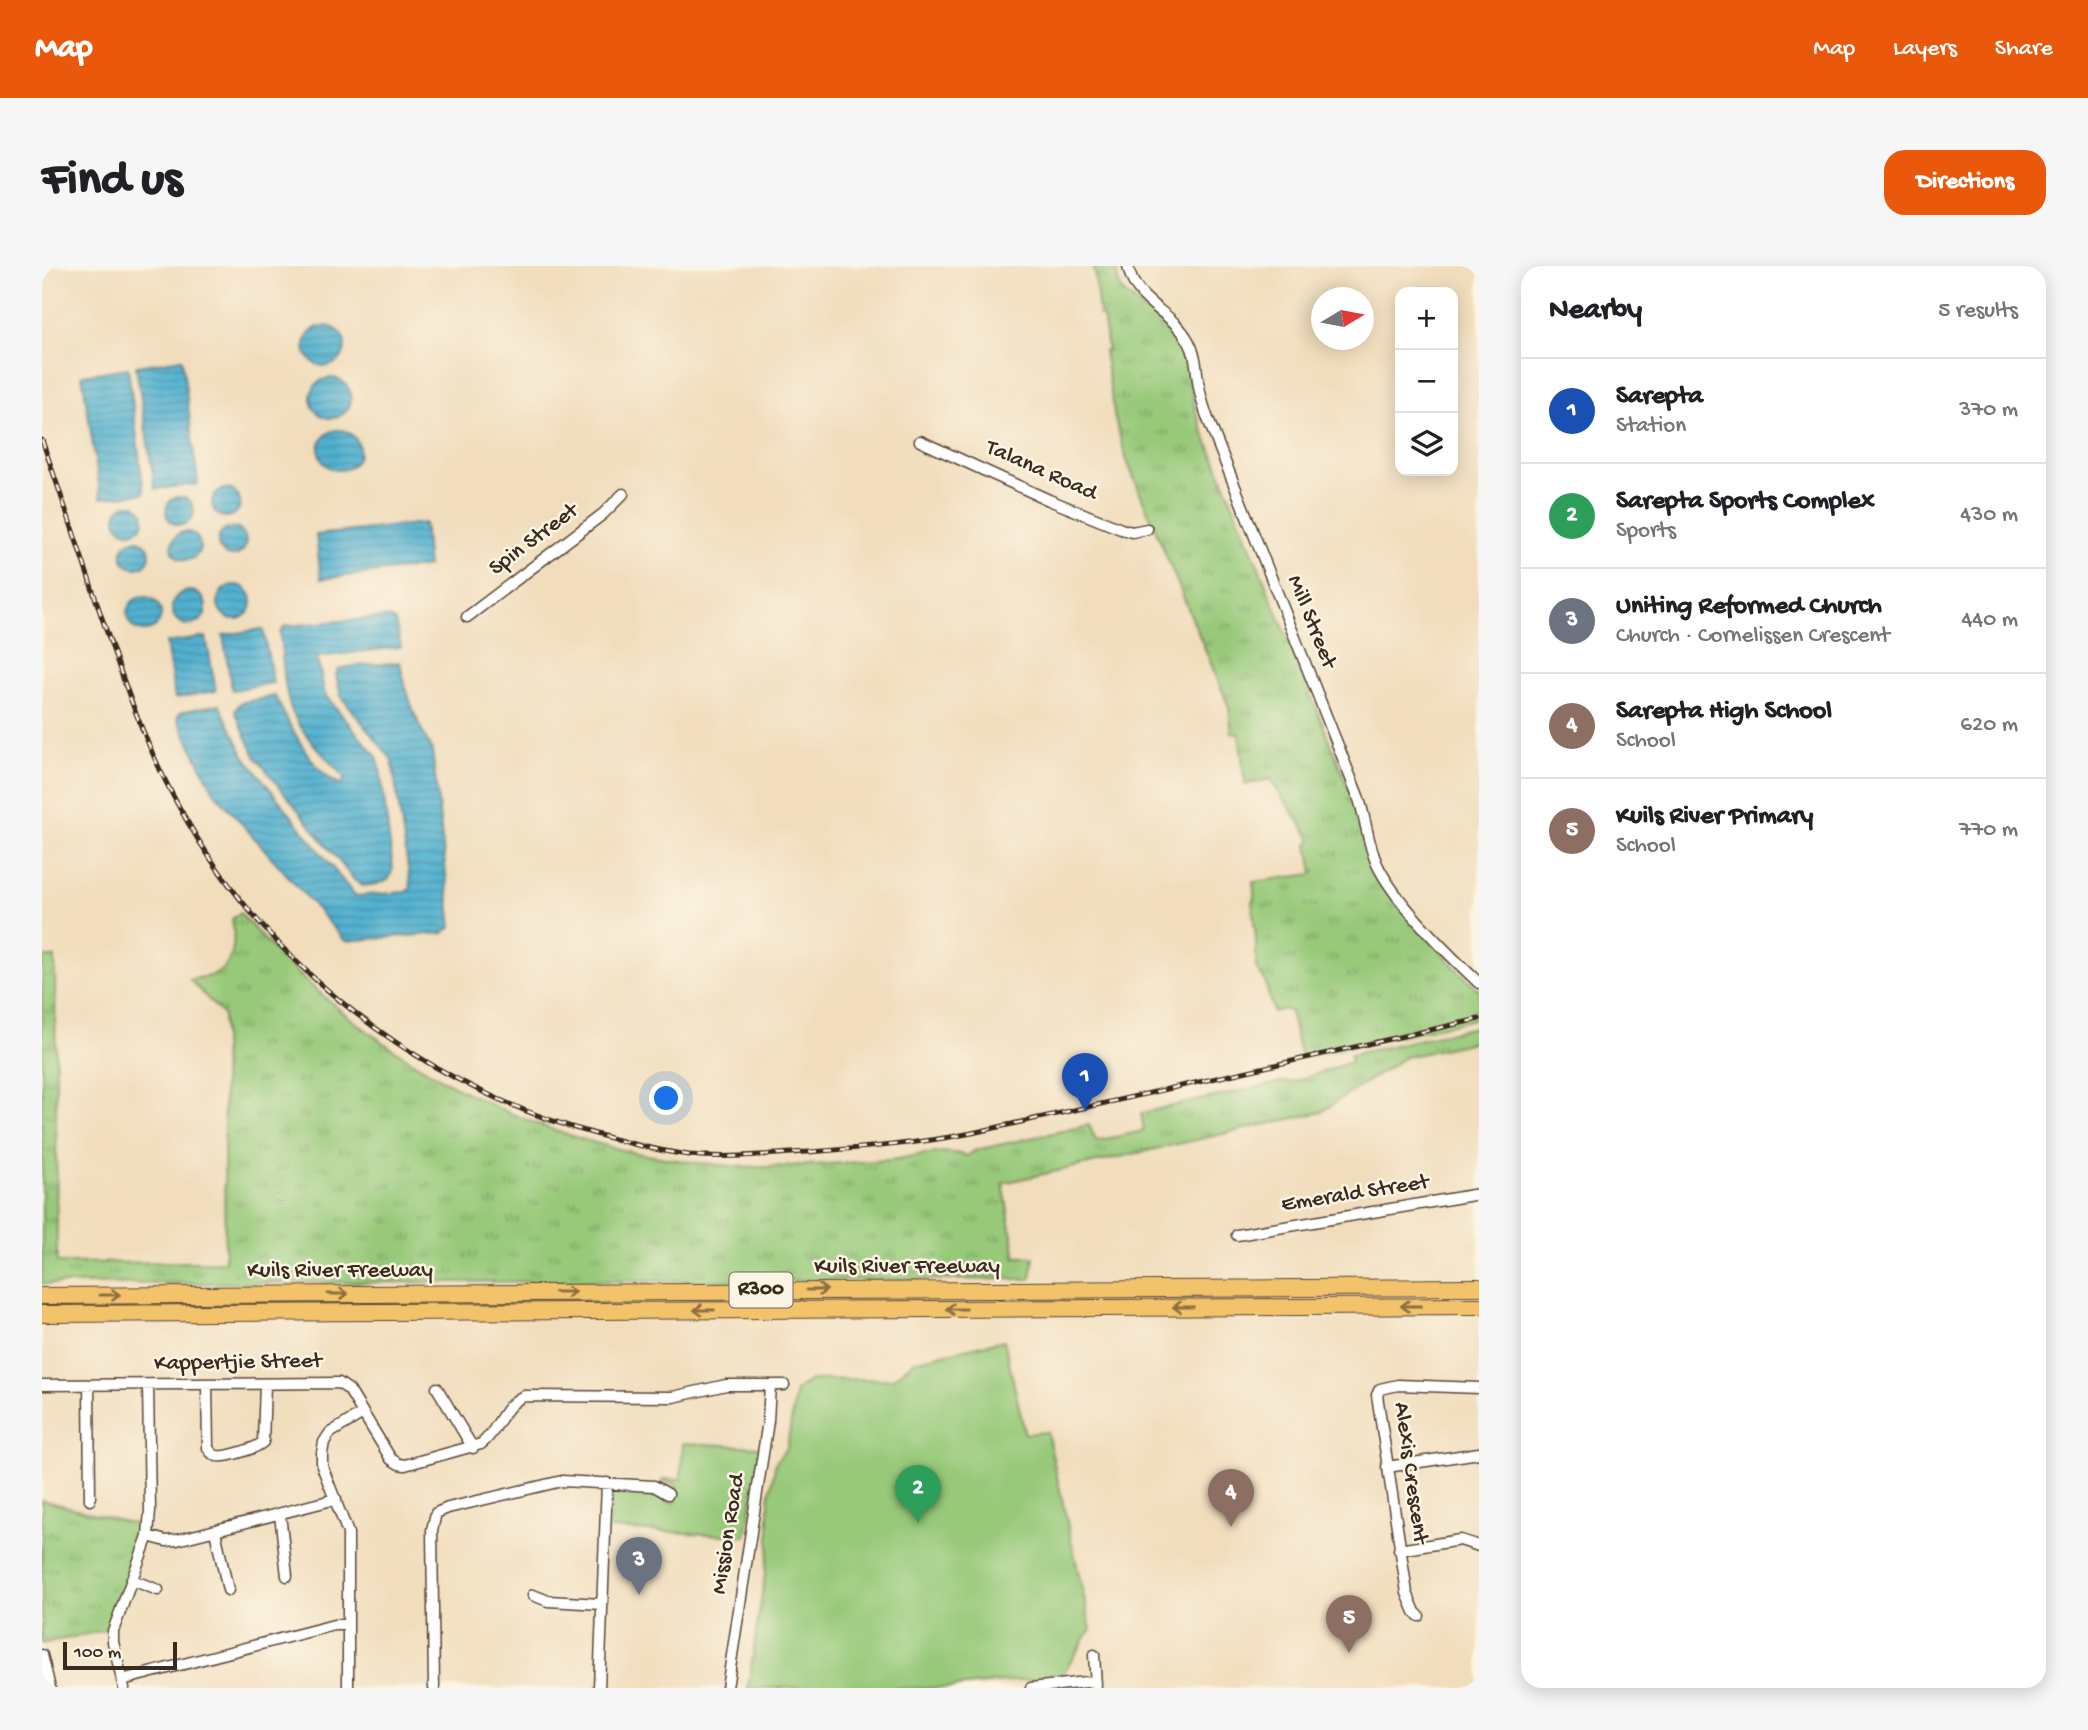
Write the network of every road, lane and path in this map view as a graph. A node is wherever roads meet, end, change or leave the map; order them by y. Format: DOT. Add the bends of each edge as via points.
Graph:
graph roads {
  1 [pos="1128,266"];
  2 [pos="920,441"];
  3 [pos="622,494"];
  4 [pos="1147,529"];
  5 [pos="467,617"];
  6 [pos="1479,983"];
  7 [pos="1479,1194"];
  8 [pos="1237,1235"];
  9 [pos="1479,1287"];
  10 [pos="42,1296"];
  11 [pos="1479,1306"];
  12 [pos="42,1314"];
  13 [pos="207,1384"];
  14 [pos="265,1384"];
  15 [pos="42,1385"];
  16 [pos="89,1385"];
  17 [pos="148,1385"];
  18 [pos="770,1385"];
  19 [pos="784,1385"];
  20 [pos="437,1388"];
  21 [pos="1479,1388"];
  22 [pos="363,1413"];
  23 [pos="473,1448"];
  24 [pos="1479,1453"];
  25 [pos="1387,1467"];
  26 [pos="607,1483"];
  27 [pos="668,1494"];
  28 [pos="336,1499"];
  29 [pos="90,1500"];
  30 [pos="280,1514"];
  31 [pos="215,1531"];
  32 [pos="148,1536"];
  33 [pos="1479,1546"];
  34 [pos="1399,1550"];
  35 [pos="287,1576"];
  36 [pos="132,1580"];
  37 [pos="158,1590"];
  38 [pos="228,1590"];
  39 [pos="533,1595"];
  40 [pos="602,1604"];
  41 [pos="1419,1616"];
  42 [pos="348,1625"];
  43 [pos="42,1654"];
  44 [pos="1094,1655"];
  45 [pos="123,1684"];
  46 [pos="1096,1685"];
  47 [pos="50,1688"];
  48 [pos="348,1688"];
  49 [pos="434,1688"];
  50 [pos="599,1688"];
  51 [pos="727,1688"];
  52 [pos="1031,1688"];
  1 -- 6 [label="street, Mill Street" via="1138,291 1178,326 1192,348 1208,419 1358,796 1379,868 1420,921"];
  2 -- 4 [label="street, Talana Road" via="1121,529"];
  3 -- 5 [label="street, Spin Street" via="603,514"];
  7 -- 8 [label="street, Emerald Street"];
  10 -- 9 [label="highway, Kuils River Freeway / R300, one-way"];
  11 -- 12 [label="highway, Kuils River Freeway / R300, one-way"];
  13 -- 14 [label="street, Kappertjie Street"];
  13 -- 14 [label="street" via="207,1445 220,1457 257,1447 263,1441"];
  13 -- 17 [label="street, Kappertjie Street"];
  14 -- 22 [label="street, Kappertjie Street" via="339,1383"];
  15 -- 16 [label="street, Kappertjie Street"];
  16 -- 17 [label="street, Kappertjie Street"];
  16 -- 29 [label="street"];
  17 -- 32 [label="street"];
  18 -- 19 [label="street"];
  18 -- 23 [label="street" via="726,1385 673,1397 524,1396 506,1408 488,1438"];
  18 -- 51 [label="street, Mission Road"];
  20 -- 23 [label="street"];
  21 -- 25 [label="street, Alexis Crescent" via="1398,1385 1380,1389 1377,1406"];
  22 -- 23 [label="street, Kappertjie Street" via="391,1459 399,1464"];
  22 -- 28 [label="street" via="330,1433 324,1442 322,1466"];
  24 -- 25 [label="street"];
  25 -- 34 [label="street, Alexis Crescent"];
  26 -- 27 [label="street" via="654,1486"];
  26 -- 40 [label="street"];
  26 -- 49 [label="street" via="557,1482 436,1513 432,1530"];
  28 -- 30 [label="street"];
  28 -- 42 [label="street" via="348,1533"];
  30 -- 31 [label="street"];
  30 -- 35 [label="street"];
  31 -- 32 [label="street" via="174,1541"];
  31 -- 38 [label="street"];
  32 -- 36 [label="street"];
  33 -- 34 [label="street" via="1460,1540"];
  34 -- 41 [label="street, Alexis Crescent" via="1407,1593"];
  36 -- 37 [label="street"];
  36 -- 45 [label="street" via="113,1631"];
  39 -- 40 [label="street" via="548,1601"];
  40 -- 50 [label="street"];
  42 -- 45 [label="street" via="334,1625"];
  42 -- 48 [label="street"];
  43 -- 47 [label="street"];
  44 -- 46 [label="street"];
  46 -- 52 [label="street"];
}
